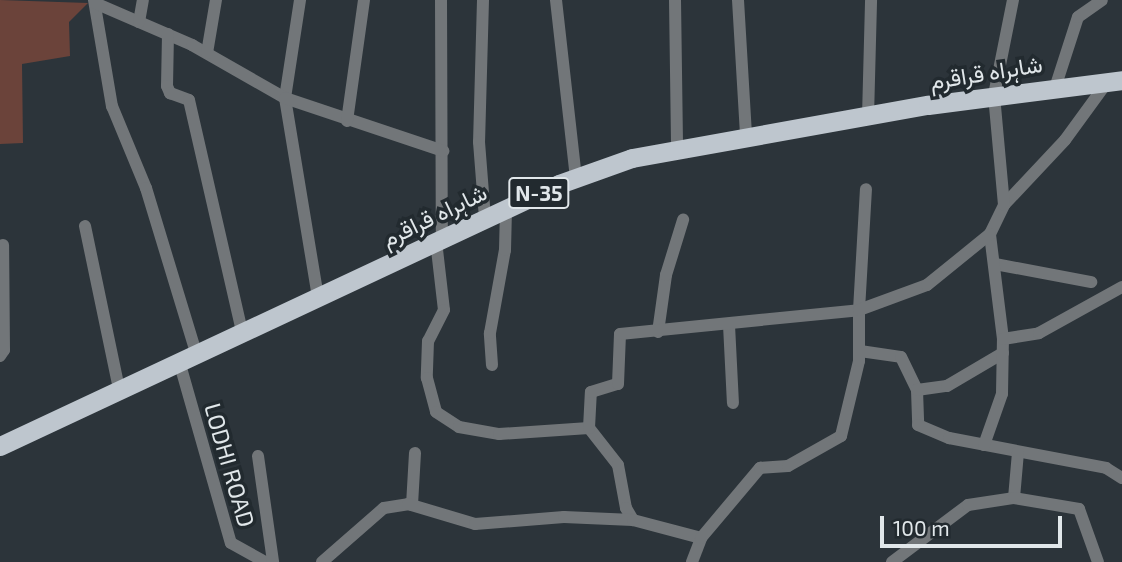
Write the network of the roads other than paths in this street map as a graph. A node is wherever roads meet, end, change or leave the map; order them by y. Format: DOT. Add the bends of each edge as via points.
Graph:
graph roads {
  1 [pos="143,0"];
  2 [pos="216,0"];
  3 [pos="300,0"];
  4 [pos="364,0"];
  5 [pos="441,0"];
  6 [pos="483,0"];
  7 [pos="556,0"];
  8 [pos="675,0"];
  9 [pos="737,0"];
  10 [pos="872,0"];
  11 [pos="1013,0"];
  12 [pos="1101,0"];
  13 [pos="95,1"];
  14 [pos="139,22"];
  15 [pos="168,34"];
  16 [pos="207,53"];
  17 [pos="1115,80"];
  18 [pos="1056,85"];
  19 [pos="994,95"];
  20 [pos="285,98"];
  21 [pos="868,117"];
  22 [pos="347,121"];
  23 [pos="746,136"];
  24 [pos="677,149"];
  25 [pos="443,151"];
  26 [pos="576,177"];
  27 [pos="866,189"];
  28 [pos="1004,205"];
  29 [pos="506,208"];
  30 [pos="485,218"];
  31 [pos="684,220"];
  32 [pos="85,226"];
  33 [pos="990,234"];
  34 [pos="439,240"];
  35 [pos="3,245"];
  36 [pos="995,264"];
  37 [pos="1091,282"];
  38 [pos="1122,287"];
  39 [pos="318,297"];
  40 [pos="859,310"];
  41 [pos="729,325"];
  42 [pos="243,331"];
  43 [pos="658,332"];
  44 [pos="1003,339"];
  45 [pos="860,351"];
  46 [pos="1003,353"];
  47 [pos="0,356"];
  48 [pos="187,357"];
  49 [pos="492,365"];
  50 [pos="119,389"];
  51 [pos="917,390"];
  52 [pos="733,403"];
  53 [pos="589,428"];
  54 [pos="984,445"];
  55 [pos="0,446"];
  56 [pos="1018,452"];
  57 [pos="415,453"];
  58 [pos="258,456"];
  59 [pos="1122,478"];
  60 [pos="1014,499"];
  61 [pos="412,505"];
  62 [pos="633,520"];
  63 [pos="701,538"];
  64 [pos="265,562"];
  65 [pos="272,562"];
  66 [pos="322,562"];
  67 [pos="692,562"];
  68 [pos="892,562"];
  69 [pos="1098,562"];
  1 -- 14 [label="street"];
  2 -- 16 [label="street"];
  3 -- 20 [label="street"];
  4 -- 22 [label="street"];
  5 -- 25 [label="street"];
  6 -- 30 [label="street" via="479,142"];
  7 -- 26 [label="street"];
  8 -- 24 [label="street"];
  9 -- 23 [label="street"];
  10 -- 21 [label="street"];
  11 -- 19 [label="street"];
  12 -- 18 [label="street" via="1078,17"];
  13 -- 14 [label="street"];
  13 -- 48 [label="street, LODHI ROAD" via="112,106 146,188"];
  14 -- 15 [label="street"];
  15 -- 16 [label="street"];
  15 -- 42 [label="street" via="167,86 170,93 189,100"];
  16 -- 20 [label="street"];
  17 -- 18 [label="highway, شاہراہ قراقرم / N-35"];
  17 -- 28 [label="street"];
  18 -- 19 [label="highway, شاہراہ قراقرم / N-35"];
  19 -- 21 [label="highway, شاہراہ قراقرم / N-35"];
  19 -- 28 [label="street"];
  20 -- 22 [label="street"];
  20 -- 39 [label="street"];
  21 -- 23 [label="highway, شاہراہ قراقرم / N-35"];
  22 -- 25 [label="street"];
  23 -- 24 [label="highway, شاہراہ قراقرم / N-35"];
  24 -- 26 [label="highway, شاہراہ قراقرم / N-35"];
  25 -- 34 [label="street"];
  26 -- 29 [label="highway, شاہراہ قراقرم / N-35"];
  27 -- 40 [label="street"];
  28 -- 33 [label="street"];
  29 -- 30 [label="highway, شاہراہ قراقرم / N-35"];
  29 -- 49 [label="street" via="505,250 490,333"];
  30 -- 34 [label="highway, شاہراہ قراقرم / N-35"];
  31 -- 43 [label="street" via="666,275"];
  32 -- 50 [label="street"];
  33 -- 36 [label="street"];
  33 -- 40 [label="street" via="927,285"];
  34 -- 39 [label="highway, شاہراہ قراقرم / N-35"];
  34 -- 53 [label="street" via="444,310 428,341 427,378 436,412 459,427 499,434"];
  35 -- 47 [label="street" via="4,350"];
  36 -- 37 [label="street"];
  36 -- 44 [label="street"];
  38 -- 44 [label="street" via="1038,333"];
  39 -- 42 [label="highway, شاہراہ قراقرم / N-35"];
  40 -- 41 [label="street"];
  40 -- 45 [label="street"];
  41 -- 43 [label="street"];
  41 -- 52 [label="street"];
  42 -- 48 [label="highway, شاہراہ قراقرم / N-35"];
  43 -- 53 [label="street" via="621,334 618,384 591,392"];
  44 -- 46 [label="street"];
  45 -- 51 [label="street" via="901,357"];
  45 -- 63 [label="street" via="841,436 788,466 760,468"];
  46 -- 51 [label="street" via="947,386"];
  46 -- 54 [label="street" via="1002,394"];
  48 -- 50 [label="highway, شاہراہ قراقرم / N-35"];
  48 -- 64 [label="street, LODHI ROAD" via="231,543"];
  50 -- 55 [label="highway, شاہراہ قراقرم / N-35"];
  51 -- 54 [label="street" via="918,425"];
  53 -- 62 [label="street" via="618,465"];
  54 -- 56 [label="street"];
  56 -- 59 [label="street" via="1107,468"];
  56 -- 60 [label="street"];
  57 -- 61 [label="street"];
  58 -- 65 [label="street"];
  60 -- 68 [label="street" via="968,505"];
  60 -- 69 [label="street" via="1043,499 1079,509"];
  61 -- 62 [label="street" via="475,524 564,517"];
  61 -- 66 [label="street" via="384,508"];
  62 -- 63 [label="street"];
  63 -- 67 [label="street"];
}
